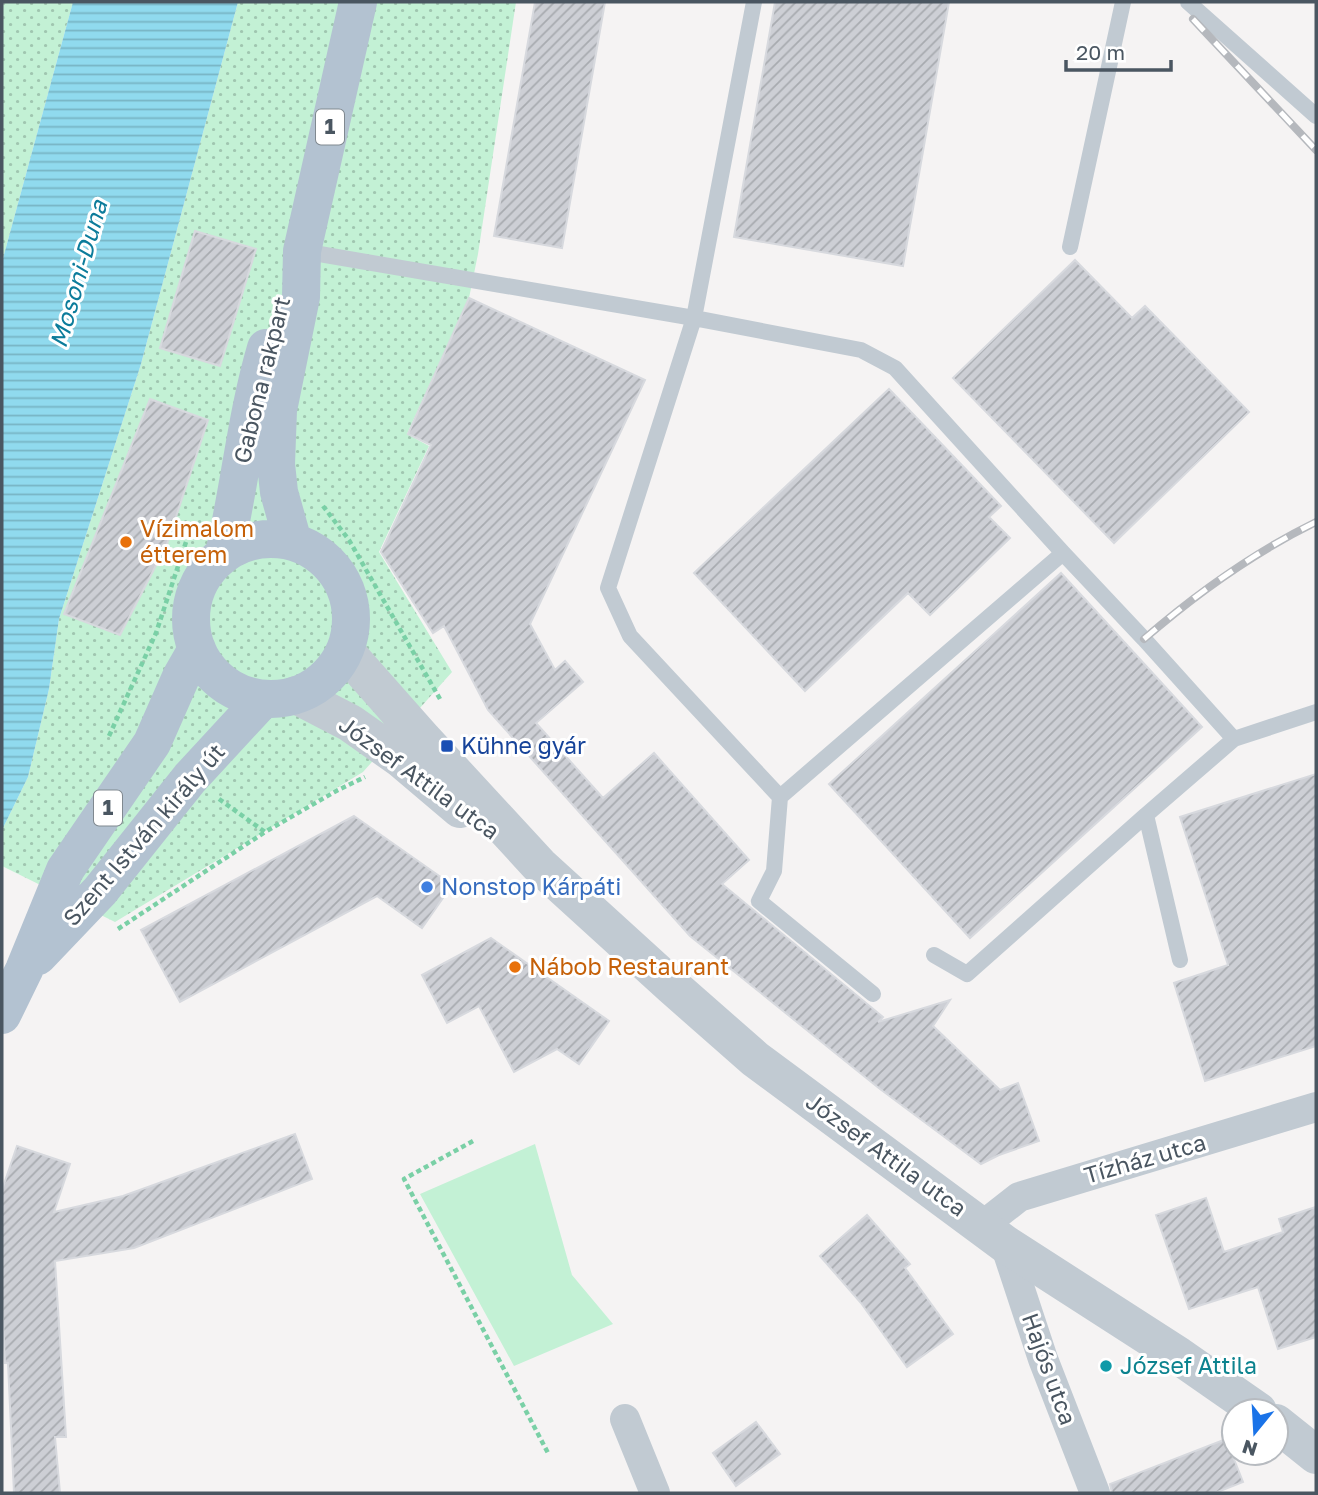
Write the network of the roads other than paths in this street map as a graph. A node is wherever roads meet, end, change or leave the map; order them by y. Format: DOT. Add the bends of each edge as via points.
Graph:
graph roads {
  1 [pos="358,2"];
  2 [pos="754,2"];
  3 [pos="1123,2"];
  4 [pos="1188,2"];
  5 [pos="1316,116"];
  6 [pos="1070,247"];
  7 [pos="302,251"];
  8 [pos="694,318"];
  9 [pos="293,542"];
  10 [pos="1063,553"];
  11 [pos="224,554"];
  12 [pos="197,649"];
  13 [pos="345,651"];
  14 [pos="279,697"];
  15 [pos="1316,712"];
  16 [pos="1234,739"];
  17 [pos="411,748"];
  18 [pos="780,797"];
  19 [pos="1146,815"];
  20 [pos="934,955"];
  21 [pos="1180,960"];
  22 [pos="24,970"];
  23 [pos="873,994"];
  24 [pos="2,1014"];
  25 [pos="1316,1107"];
  26 [pos="994,1235"];
  27 [pos="1238,1397"];
  28 [pos="625,1419"];
  29 [pos="1290,1433"];
  30 [pos="1316,1455"];
  31 [pos="654,1493"];
  32 [pos="1095,1493"];
  1 -- 7 [label="main road, 1"];
  2 -- 8 [label="lane"];
  3 -- 6 [label="lane"];
  4 -- 5 [label="lane"];
  7 -- 8 [label="lane"];
  7 -- 9 [label="main road, Gabona rakpart / 1" via="301,297 278,410 276,464"];
  7 -- 11 [label="main road, Gabona rakpart / 1" via="283,290 261,366"];
  8 -- 10 [label="lane" via="861,350 895,368"];
  8 -- 18 [label="lane" via="608,588 630,636"];
  9 -- 11 [label="main road, 1" via="250,541"];
  9 -- 13 [label="main road, 1" via="325,560 341,579 351,615"];
  10 -- 16 [label="lane"];
  10 -- 18 [label="lane"];
  11 -- 12 [label="main road, 1" via="205,573 194,596 191,623"];
  12 -- 14 [label="main road, 1" via="205,664 230,688 246,695"];
  12 -- 22 [label="main road, Szent István király út / 1" via="152,743 65,870"];
  13 -- 14 [label="main road, 1" via="325,679"];
  13 -- 17 [label="street, József Attila utca"];
  14 -- 17 [label="street, József Attila utca"];
  14 -- 22 [label="main road, Szent István király út / 1" via="190,778 100,891"];
  15 -- 16 [label="lane"];
  16 -- 19 [label="lane"];
  17 -- 26 [label="street, József Attila utca" via="755,1059"];
  18 -- 23 [label="lane" via="774,871 759,901"];
  19 -- 20 [label="lane" via="967,974"];
  19 -- 21 [label="lane"];
  22 -- 24 [label="main road, Szent István király út / 1"];
  25 -- 26 [label="street, Tízház utca" via="1019,1197"];
  26 -- 27 [label="street, József Attila utca"];
  26 -- 32 [label="street, Hajós utca"];
  28 -- 31 [label="street"];
  29 -- 30 [label="street"];
}
